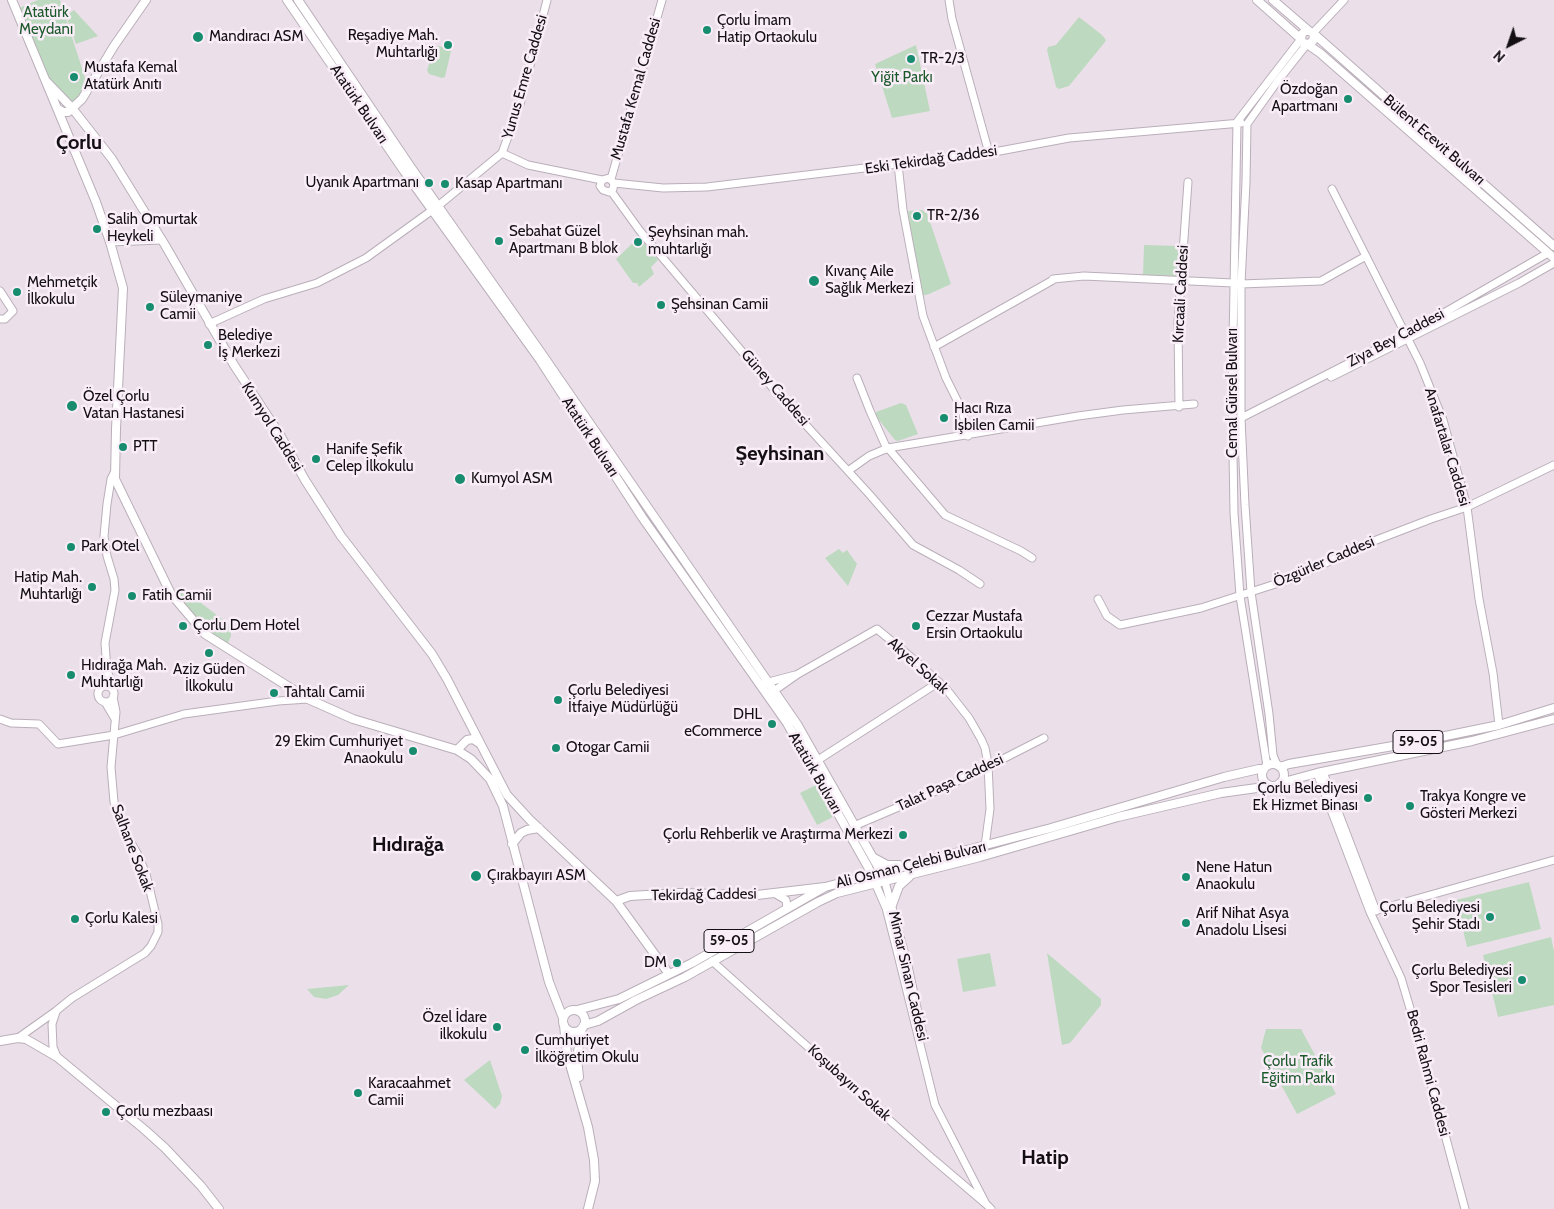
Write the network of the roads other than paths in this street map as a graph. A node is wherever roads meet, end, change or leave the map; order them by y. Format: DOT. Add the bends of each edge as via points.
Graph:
graph roads {
  1 [pos="12,0"];
  2 [pos="146,0"];
  3 [pos="287,0"];
  4 [pos="298,0"];
  5 [pos="547,0"];
  6 [pos="662,0"];
  7 [pos="948,0"];
  8 [pos="1257,0"];
  9 [pos="1273,0"];
  10 [pos="1344,0"];
  11 [pos="1312,33"];
  12 [pos="1304,41"];
  13 [pos="41,72"];
  14 [pos="58,109"];
  15 [pos="73,110"];
  16 [pos="63,121"];
  17 [pos="1237,122"];
  18 [pos="1247,124"];
  19 [pos="502,153"];
  20 [pos="989,153"];
  21 [pos="898,164"];
  22 [pos="602,180"];
  23 [pos="612,181"];
  24 [pos="1188,182"];
  25 [pos="1332,189"];
  26 [pos="611,191"];
  27 [pos="435,208"];
  28 [pos="162,240"];
  29 [pos="110,242"];
  30 [pos="1554,246"];
  31 [pos="1551,255"];
  32 [pos="1366,256"];
  33 [pos="1554,262"];
  34 [pos="1180,279"];
  35 [pos="1237,283"];
  36 [pos="0,291"];
  37 [pos="0,319"];
  38 [pos="209,324"];
  39 [pos="1406,336"];
  40 [pos="934,347"];
  41 [pos="1331,377"];
  42 [pos="857,378"];
  43 [pos="1194,404"];
  44 [pos="1179,407"];
  45 [pos="1241,418"];
  46 [pos="968,436"];
  47 [pos="888,448"];
  48 [pos="1554,465"];
  49 [pos="116,470"];
  50 [pos="848,471"];
  51 [pos="1467,507"];
  52 [pos="1032,558"];
  53 [pos="980,584"];
  54 [pos="1251,592"];
  55 [pos="1240,596"];
  56 [pos="1098,599"];
  57 [pos="798,674"];
  58 [pos="939,682"];
  59 [pos="109,683"];
  60 [pos="764,683"];
  61 [pos="771,693"];
  62 [pos="113,697"];
  63 [pos="308,699"];
  64 [pos="105,702"];
  65 [pos="1554,708"];
  66 [pos="0,719"];
  67 [pos="115,719"];
  68 [pos="1554,719"];
  69 [pos="1499,725"];
  70 [pos="114,735"];
  71 [pos="1044,738"];
  72 [pos="482,748"];
  73 [pos="457,750"];
  74 [pos="818,760"];
  75 [pos="988,764"];
  76 [pos="1279,766"];
  77 [pos="1265,768"];
  78 [pos="1320,773"];
  79 [pos="1280,783"];
  80 [pos="1271,786"];
  81 [pos="530,820"];
  82 [pos="854,826"];
  83 [pos="539,828"];
  84 [pos="509,832"];
  85 [pos="512,844"];
  86 [pos="985,846"];
  87 [pos="872,857"];
  88 [pos="1554,860"];
  89 [pos="866,864"];
  90 [pos="908,866"];
  91 [pos="881,872"];
  92 [pos="872,875"];
  93 [pos="913,875"];
  94 [pos="856,879"];
  95 [pos="885,882"];
  96 [pos="876,885"];
  97 [pos="825,887"];
  98 [pos="774,893"];
  99 [pos="616,901"];
  100 [pos="892,905"];
  101 [pos="788,908"];
  102 [pos="1373,912"];
  103 [pos="712,961"];
  104 [pos="669,974"];
  105 [pos="674,982"];
  106 [pos="577,1010"];
  107 [pos="56,1011"];
  108 [pos="564,1021"];
  109 [pos="583,1026"];
  110 [pos="18,1038"];
  111 [pos="0,1041"];
  112 [pos="56,1057"];
  113 [pos="926,1071"];
  114 [pos="582,1106"];
  115 [pos="989,1207"];
  116 [pos="219,1209"];
  117 [pos="588,1209"];
  118 [pos="1465,1209"];
  1 -- 13 [label="main road"];
  2 -- 15 [label="main road"];
  3 -- 27 [label="main road, Atatürk Bulvarı"];
  4 -- 27 [label="main road, Atatürk Bulvarı"];
  5 -- 19 [label="street, Yunus Emre Caddesi" via="520,104"];
  6 -- 23 [label="street, Mustafa Kemal Caddesi"];
  7 -- 20 [label="street"];
  8 -- 12 [label="main road"];
  9 -- 11 [label="main road, Bülent Ecevit Bulvarı"];
  10 -- 11 [label="street"];
  11 -- 12 [label="main road" via="1313,41"];
  11 -- 30 [label="main road, Bülent Ecevit Bulvarı"];
  12 -- 17 [label="street"];
  12 -- 18 [label="street"];
  12 -- 31 [label="main road"];
  13 -- 14 [label="main road"];
  13 -- 15 [label="main road, Kumyol Caddesi"];
  14 -- 15 [label="main road" via="63,112"];
  14 -- 16 [label="main road"];
  15 -- 16 [label="main road"];
  15 -- 28 [label="main road, Kumyol Caddesi" via="112,159"];
  16 -- 29 [label="main road"];
  17 -- 18 [label="street, Eski Tekirdağ Caddesi"];
  17 -- 20 [label="street, Eski Tekirdağ Caddesi" via="1069,138"];
  17 -- 35 [label="street, Cemal Gürsel Bulvarı"];
  18 -- 35 [label="street, Cemal Gürsel Bulvarı" via="1246,182"];
  19 -- 22 [label="street" via="528,164"];
  19 -- 27 [label="street"];
  20 -- 21 [label="street, Eski Tekirdağ Caddesi"];
  21 -- 23 [label="street, Eski Tekirdağ Caddesi" via="706,187 663,188"];
  21 -- 40 [label="street" via="903,210 923,316"];
  22 -- 23 [label="street"];
  22 -- 26 [label="street" via="601,188"];
  23 -- 26 [label="street" via="614,187"];
  24 -- 34 [label="street, Kırcaali Caddesi"];
  25 -- 32 [label="street, Anafartalar Caddesi"];
  26 -- 50 [label="street, Güney Caddesi" via="783,400"];
  27 -- 38 [label="street" via="358,262 317,282 264,299"];
  27 -- 60 [label="main road, Atatürk Bulvarı"];
  28 -- 29 [label="street"];
  28 -- 38 [label="main road, Kumyol Caddesi"];
  29 -- 49 [label="main road" via="124,288"];
  31 -- 39 [label="street, Ziya Bey Caddesi"];
  32 -- 35 [label="street" via="1321,282"];
  32 -- 39 [label="street, Anafartalar Caddesi"];
  33 -- 39 [label="street, Ziya Bey Caddesi" via="1519,283"];
  34 -- 35 [label="street"];
  34 -- 40 [label="street" via="1084,276 1053,280"];
  34 -- 44 [label="street, Kırcaali Caddesi"];
  35 -- 45 [label="street, Cemal Gürsel Bulvarı"];
  35 -- 55 [label="street, Cemal Gürsel Bulvarı" via="1232,414"];
  36 -- 37 [label="street" via="13,310"];
  38 -- 72 [label="main road, Kumyol Caddesi" via="342,536 432,654"];
  39 -- 41 [label="street, Ziya Bey Caddesi"];
  39 -- 45 [label="street, Ziya Bey Caddesi"];
  39 -- 51 [label="street, Anafartalar Caddesi" via="1443,420"];
  40 -- 46 [label="street" via="962,410"];
  42 -- 47 [label="street"];
  43 -- 44 [label="street"];
  44 -- 46 [label="street" via="1123,410"];
  45 -- 54 [label="street, Cemal Gürsel Bulvarı"];
  46 -- 47 [label="street"];
  47 -- 50 [label="street" via="869,456"];
  47 -- 52 [label="street" via="946,515"];
  48 -- 51 [label="street, Özgürler Caddesi"];
  49 -- 59 [label="street" via="111,478 104,536 114,579 114,597 105,643"];
  49 -- 63 [label="main road" via="115,479 171,594 205,634"];
  50 -- 53 [label="street, Güney Caddesi" via="913,545"];
  51 -- 54 [label="street, Özgürler Caddesi" via="1366,544 1294,578"];
  51 -- 69 [label="street, Anafartalar Caddesi" via="1479,598 1494,673"];
  54 -- 55 [label="street, Özgürler Caddesi"];
  54 -- 76 [label="street, Cemal Gürsel Bulvarı" via="1273,755"];
  55 -- 56 [label="street, Özgürler Caddesi" via="1201,608 1120,625 1107,616"];
  55 -- 77 [label="street, Cemal Gürsel Bulvarı"];
  57 -- 58 [label="street, Akyel Sokak" via="877,629"];
  57 -- 60 [label="street"];
  57 -- 61 [label="street"];
  58 -- 74 [label="street"];
  58 -- 75 [label="street, Akyel Sokak" via="969,718 985,748"];
  59 -- 62 [label="street"];
  59 -- 64 [label="street" via="100,687 98,692 100,700"];
  60 -- 61 [label="main road, Atatürk Bulvarı"];
  61 -- 74 [label="main road, Atatürk Bulvarı" via="797,724"];
  61 -- 89 [label="main road, Atatürk Bulvarı"];
  62 -- 64 [label="street"];
  62 -- 67 [label="street, Salhane Sokak"];
  63 -- 70 [label="street" via="184,714"];
  63 -- 73 [label="main road" via="353,719"];
  64 -- 67 [label="street"];
  65 -- 69 [label="main road, 59-05"];
  66 -- 70 [label="street" via="11,723 39,724 58,744"];
  67 -- 70 [label="street, Salhane Sokak"];
  68 -- 78 [label="main road" via="1472,742"];
  69 -- 76 [label="main road, 59-05"];
  70 -- 107 [label="street, Salhane Sokak" via="114,802 122,827 146,874 158,932 145,953"];
  71 -- 75 [label="street, Talat Paşa Caddesi"];
  72 -- 73 [label="main road" via="473,738"];
  72 -- 81 [label="main road, Kumyol Caddesi" via="507,795"];
  73 -- 84 [label="main road" via="490,779 503,806"];
  74 -- 82 [label="main road, Atatürk Bulvarı"];
  75 -- 82 [label="street, Talat Paşa Caddesi" via="950,785"];
  75 -- 86 [label="street, Akyel Sokak" via="990,809"];
  76 -- 77 [label="main road"];
  76 -- 79 [label="main road" via="1284,774"];
  77 -- 80 [label="main road" via="1263,779"];
  77 -- 86 [label="main road, Ali Osman Çelebi Bulvarı / 59-05"];
  78 -- 79 [label="main road"];
  78 -- 102 [label="street, Bedri Rahmi Caddesi"];
  79 -- 80 [label="main road"];
  80 -- 93 [label="main road, Ali Osman Çelebi Bulvarı" via="1221,793 1118,817"];
  81 -- 83 [label="main road"];
  81 -- 84 [label="main road" via="520,830"];
  82 -- 87 [label="main road, Atatürk Bulvarı"];
  83 -- 85 [label="main road" via="521,833"];
  83 -- 99 [label="main road"];
  84 -- 85 [label="main road"];
  85 -- 108 [label="main road" via="549,982"];
  86 -- 90 [label="main road, Ali Osman Çelebi Bulvarı / 59-05"];
  87 -- 90 [label="main road" via="886,864"];
  87 -- 91 [label="main road, Atatürk Bulvarı"];
  88 -- 102 [label="street"];
  89 -- 92 [label="main road, Atatürk Bulvarı"];
  89 -- 94 [label="main road"];
  90 -- 91 [label="main road, Ali Osman Çelebi Bulvarı / 59-05"];
  91 -- 92 [label="main road, Ali Osman Çelebi Bulvarı / 59-05"];
  91 -- 95 [label="street, Atatürk Bulvarı"];
  92 -- 94 [label="main road, Ali Osman Çelebi Bulvarı / 59-05"];
  92 -- 96 [label="main road, Atatürk Bulvarı"];
  93 -- 95 [label="main road, Ali Osman Çelebi Bulvarı"];
  93 -- 100 [label="main road" via="899,886"];
  94 -- 97 [label="main road, Ali Osman Çelebi Bulvarı / 59-05"];
  95 -- 96 [label="main road, Ali Osman Çelebi Bulvarı"];
  95 -- 100 [label="street, Mimar Sinan Caddesi"];
  96 -- 103 [label="main road, Ali Osman Çelebi Bulvarı" via="837,893"];
  96 -- 113 [label="street, Mimar Sinan Caddesi" via="886,908"];
  97 -- 98 [label="main road, Tekirdağ Caddesi"];
  97 -- 101 [label="main road, Ali Osman Çelebi Bulvarı / 59-05"];
  98 -- 99 [label="main road, Tekirdağ Caddesi" via="746,896 679,893 630,896"];
  98 -- 101 [label="street" via="786,900"];
  99 -- 104 [label="main road"];
  100 -- 113 [label="street, Mimar Sinan Caddesi" via="927,1057"];
  101 -- 104 [label="main road, Ali Osman Çelebi Bulvarı / 59-05"];
  102 -- 118 [label="street, Bedri Rahmi Caddesi" via="1401,978"];
  103 -- 105 [label="main road, Ali Osman Çelebi Bulvarı"];
  103 -- 115 [label="street, Koşubayırı Sokak"];
  104 -- 105 [label="street"];
  104 -- 106 [label="main road, Ali Osman Çelebi Bulvarı / 59-05" via="619,999"];
  105 -- 109 [label="main road, Ali Osman Çelebi Bulvarı"];
  106 -- 108 [label="main road" via="567,1012"];
  106 -- 109 [label="main road" via="583,1014"];
  107 -- 110 [label="street, Salhane Sokak"];
  107 -- 112 [label="street" via="52,1024"];
  108 -- 109 [label="main road" via="572,1032"];
  108 -- 114 [label="main road" via="567,1054"];
  109 -- 114 [label="main road" via="577,1058"];
  110 -- 111 [label="main road"];
  110 -- 112 [label="main road" via="32,1042"];
  112 -- 116 [label="main road" via="165,1148"];
  113 -- 115 [label="street, Mimar Sinan Caddesi" via="935,1105"];
  114 -- 117 [label="main road" via="594,1160 595,1181"];
}
